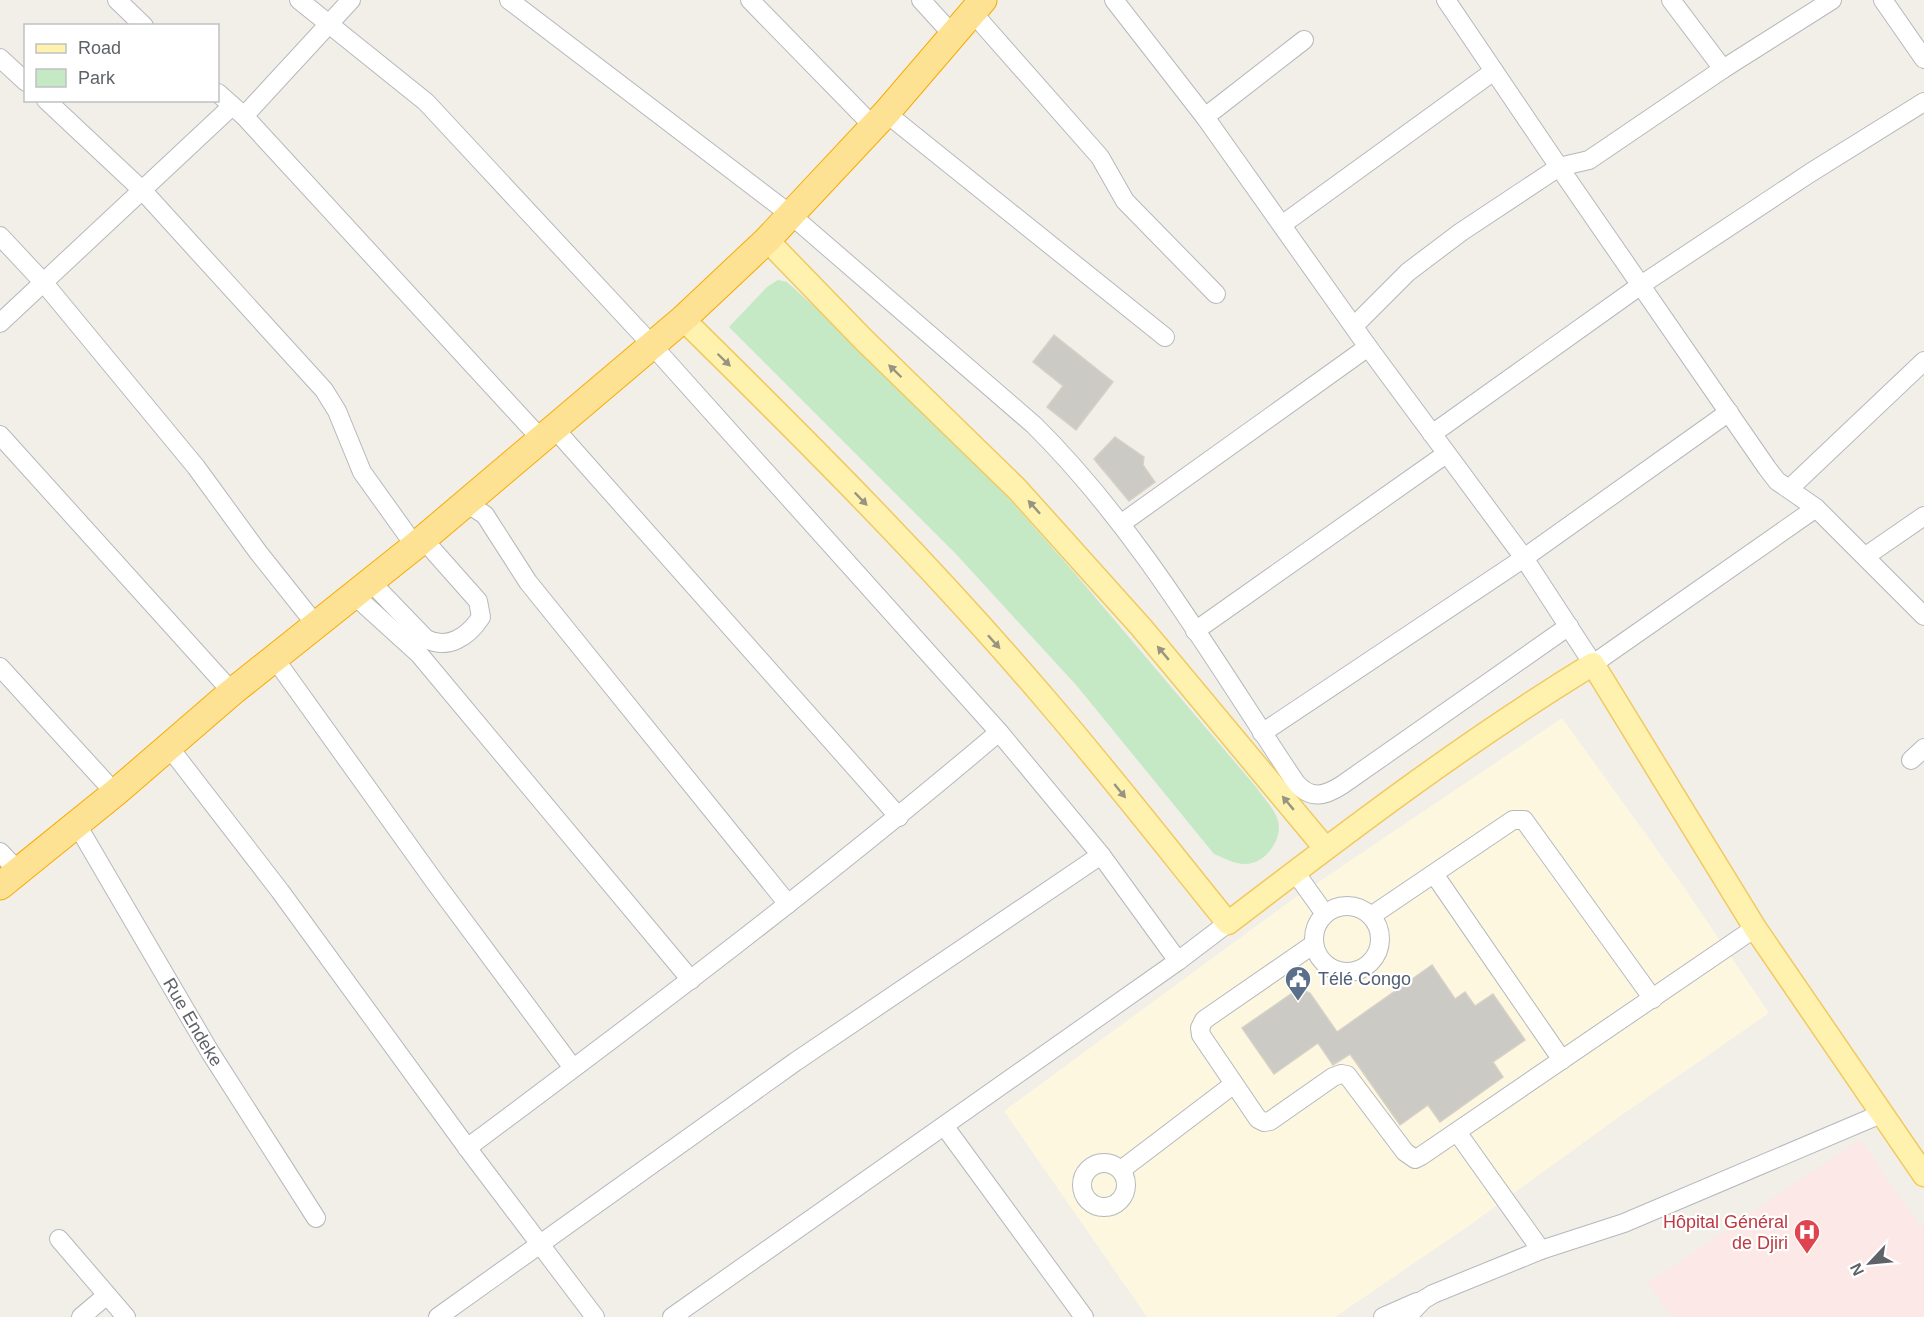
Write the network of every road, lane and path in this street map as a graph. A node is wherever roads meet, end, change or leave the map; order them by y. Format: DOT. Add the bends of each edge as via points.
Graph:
graph roads {
  1 [pos="117,0"];
  2 [pos="299,0"];
  3 [pos="351,0"];
  4 [pos="509,0"];
  5 [pos="750,0"];
  6 [pos="921,0"];
  7 [pos="1114,0"];
  8 [pos="1446,0"];
  9 [pos="1671,0"];
  10 [pos="1832,0"];
  11 [pos="1883,0"];
  12 [pos="978,7"];
  13 [pos="142,24"];
  14 [pos="329,24"];
  15 [pos="953,35"];
  16 [pos="1304,40"];
  17 [pos="0,58"];
  18 [pos="1924,59"];
  19 [pos="1723,69"];
  20 [pos="1494,71"];
  21 [pos="24,80"];
  22 [pos="219,94"];
  23 [pos="48,102"];
  24 [pos="1924,102"];
  25 [pos="238,111"];
  26 [pos="1205,117"];
  27 [pos="880,120"];
  28 [pos="1559,167"];
  29 [pos="142,191"];
  30 [pos="791,215"];
  31 [pos="1282,224"];
  32 [pos="0,236"];
  33 [pos="767,240"];
  34 [pos="44,282"];
  35 [pos="1641,285"];
  36 [pos="1216,294"];
  37 [pos="683,320"];
  38 [pos="0,323"];
  39 [pos="1354,326"];
  40 [pos="1165,338"];
  41 [pos="652,345"];
  42 [pos="1368,347"];
  43 [pos="1924,361"];
  44 [pos="1729,412"];
  45 [pos="548,434"];
  46 [pos="1432,434"];
  47 [pos="0,435"];
  48 [pos="1446,454"];
  49 [pos="1789,489"];
  50 [pos="465,502"];
  51 [pos="1816,508"];
  52 [pos="1924,516"];
  53 [pos="1122,523"];
  54 [pos="419,543"];
  55 [pos="1866,556"];
  56 [pos="1524,558"];
  57 [pos="362,588"];
  58 [pos="1924,616"];
  59 [pos="316,626"];
  60 [pos="1569,626"];
  61 [pos="1195,631"];
  62 [pos="275,659"];
  63 [pos="1593,664"];
  64 [pos="0,667"];
  65 [pos="232,692"];
  66 [pos="999,732"];
  67 [pos="1262,733"];
  68 [pos="169,747"];
  69 [pos="115,793"];
  70 [pos="899,817"];
  71 [pos="76,823"];
  72 [pos="1325,848"];
  73 [pos="1101,855"];
  74 [pos="6,870"];
  75 [pos="1295,872"];
  76 [pos="1434,874"];
  77 [pos="788,904"];
  78 [pos="1325,914"];
  79 [pos="1371,916"];
  80 [pos="1228,922"];
  81 [pos="1755,928"];
  82 [pos="1314,944"];
  83 [pos="1178,961"];
  84 [pos="691,980"];
  85 [pos="1653,999"];
  86 [pos="1562,1060"];
  87 [pos="573,1068"];
  88 [pos="1234,1084"];
  89 [pos="1881,1114"];
  90 [pos="945,1126"];
  91 [pos="1457,1132"];
  92 [pos="467,1148"];
  93 [pos="1921,1165"];
  94 [pos="1121,1170"];
  95 [pos="316,1218"];
  96 [pos="59,1239"];
  97 [pos="539,1244"];
  98 [pos="1541,1250"];
  99 [pos="107,1294"];
  100 [pos="1423,1300"];
  101 [pos="81,1317"];
  102 [pos="126,1317"];
  103 [pos="438,1317"];
  104 [pos="596,1317"];
  105 [pos="672,1317"];
  106 [pos="1084,1317"];
  107 [pos="1383,1317"];
  108 [pos="1407,1317"];
  1 -- 13 [label="street"];
  2 -- 14 [label="street"];
  3 -- 14 [label="street"];
  4 -- 30 [label="street"];
  5 -- 27 [label="street"];
  6 -- 15 [label="street"];
  7 -- 26 [label="street"];
  8 -- 20 [label="street"];
  9 -- 19 [label="street"];
  10 -- 19 [label="street"];
  11 -- 18 [label="street"];
  12 -- 15 [label="highway"];
  12 -- 36 [label="street" via="1100,157 1125,201"];
  14 -- 25 [label="street"];
  14 -- 41 [label="street" via="426,102"];
  15 -- 27 [label="highway"];
  16 -- 26 [label="street"];
  17 -- 21 [label="street"];
  19 -- 28 [label="street" via="1589,160"];
  20 -- 28 [label="street"];
  20 -- 31 [label="street"];
  22 -- 25 [label="street"];
  23 -- 29 [label="street"];
  24 -- 35 [label="street"];
  25 -- 29 [label="street"];
  25 -- 45 [label="street"];
  26 -- 31 [label="street"];
  27 -- 30 [label="highway"];
  27 -- 40 [label="street"];
  28 -- 35 [label="street"];
  28 -- 39 [label="street" via="1408,272"];
  29 -- 34 [label="street"];
  29 -- 54 [label="street" via="324,390 362,472"];
  30 -- 33 [label="highway"];
  30 -- 53 [label="street" via="1034,425"];
  31 -- 39 [label="street"];
  32 -- 34 [label="street"];
  33 -- 37 [label="highway"];
  72 -- 33 [label="main road, one-way" via="1141,627 1017,489 862,339"];
  34 -- 38 [label="street"];
  34 -- 59 [label="street" via="196,467"];
  35 -- 44 [label="street"];
  35 -- 46 [label="street"];
  37 -- 41 [label="highway"];
  37 -- 80 [label="main road, one-way" via="789,423 1047,700"];
  39 -- 42 [label="street"];
  41 -- 45 [label="highway"];
  41 -- 66 [label="street"];
  42 -- 46 [label="street"];
  42 -- 53 [label="street"];
  43 -- 49 [label="street"];
  44 -- 49 [label="street" via="1777,481"];
  44 -- 56 [label="street"];
  45 -- 50 [label="highway"];
  45 -- 70 [label="street"];
  46 -- 48 [label="street"];
  47 -- 65 [label="street"];
  48 -- 56 [label="street"];
  48 -- 61 [label="street"];
  49 -- 51 [label="street"];
  50 -- 54 [label="highway"];
  50 -- 77 [label="street" via="485,515 528,582"];
  51 -- 55 [label="street"];
  51 -- 63 [label="street"];
  52 -- 55 [label="street"];
  53 -- 61 [label="street"];
  54 -- 57 [label="highway"];
  54 -- 57 [label="street" via="478,601 481,617 475,627 453,643 437,644"];
  55 -- 58 [label="street"];
  56 -- 60 [label="street"];
  56 -- 67 [label="street"];
  57 -- 59 [label="highway"];
  57 -- 84 [label="street"];
  59 -- 62 [label="highway"];
  60 -- 63 [label="street"];
  60 -- 67 [label="street" via="1331,793 1314,796 1302,790"];
  61 -- 67 [label="street"];
  62 -- 65 [label="highway"];
  62 -- 87 [label="street"];
  63 -- 72 [label="main road" via="1490,729"];
  63 -- 81 [label="main road"];
  64 -- 69 [label="street"];
  65 -- 68 [label="highway"];
  66 -- 70 [label="street"];
  66 -- 73 [label="street"];
  68 -- 69 [label="highway"];
  68 -- 92 [label="street"];
  69 -- 71 [label="highway"];
  70 -- 77 [label="street"];
  71 -- 74 [label="highway"];
  71 -- 95 [label="street, Rue Endeke" via="210,1052"];
  72 -- 75 [label="main road"];
  73 -- 83 [label="street"];
  73 -- 97 [label="street" via="795,1062"];
  75 -- 78 [label="street"];
  75 -- 80 [label="main road"];
  76 -- 79 [label="street"];
  76 -- 85 [label="street" via="1513,820 1524,820"];
  76 -- 86 [label="street"];
  77 -- 84 [label="street"];
  78 -- 79 [label="street" via="1343,905"];
  78 -- 82 [label="street" via="1316,927"];
  79 -- 82 [label="street" via="1380,942 1366,966 1348,972 1330,967"];
  80 -- 83 [label="street"];
  81 -- 85 [label="street"];
  81 -- 89 [label="main road"];
  82 -- 88 [label="street" via="1204,1020 1201,1035"];
  83 -- 90 [label="street"];
  84 -- 87 [label="street"];
  85 -- 86 [label="street"];
  86 -- 91 [label="street"];
  87 -- 92 [label="street"];
  88 -- 91 [label="street" via="1264,1122 1333,1077 1347,1075 1405,1152 1415,1159"];
  88 -- 94 [label="street"];
  89 -- 93 [label="main road"];
  89 -- 98 [label="street" via="1624,1223"];
  90 -- 105 [label="street"];
  90 -- 106 [label="street"];
  91 -- 98 [label="street"];
  92 -- 97 [label="street"];
  96 -- 99 [label="street"];
  97 -- 103 [label="street"];
  97 -- 104 [label="street"];
  98 -- 100 [label="street"];
  99 -- 101 [label="street"];
  99 -- 102 [label="street"];
  100 -- 107 [label="street"];
  100 -- 108 [label="street"];
}
